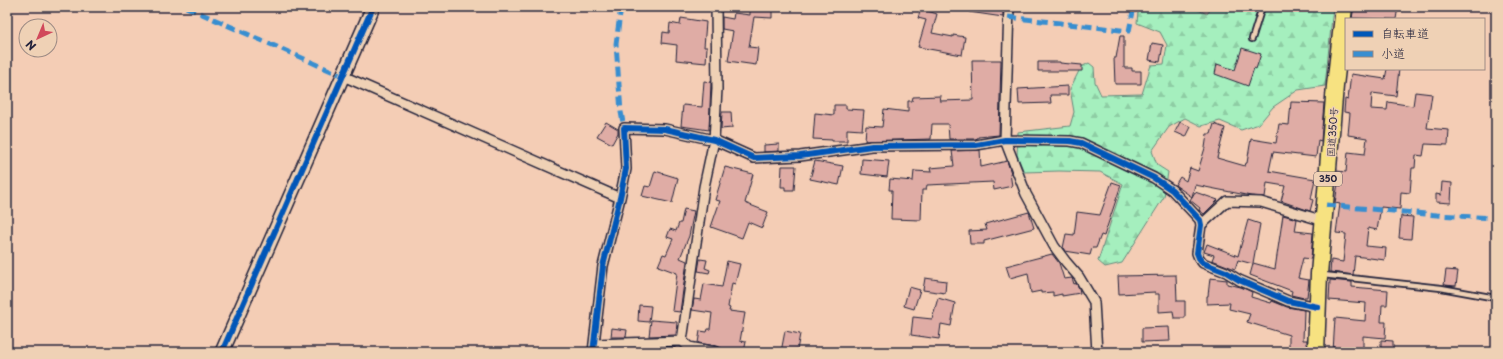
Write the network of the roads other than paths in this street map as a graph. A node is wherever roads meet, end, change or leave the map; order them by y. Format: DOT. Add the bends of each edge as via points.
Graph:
graph roads {
  1 [pos="373,7"];
  2 [pos="716,7"];
  3 [pos="1008,7"];
  4 [pos="1262,7"];
  5 [pos="1344,7"];
  6 [pos="1252,40"];
  7 [pos="343,76"];
  8 [pos="714,140"];
  9 [pos="1005,140"];
  10 [pos="620,198"];
  11 [pos="1324,221"];
  12 [pos="1201,225"];
  13 [pos="1319,274"];
  14 [pos="1496,298"];
  15 [pos="1318,308"];
  16 [pos="686,347"];
  17 [pos="594,348"];
  18 [pos="222,352"];
  19 [pos="716,352"];
  20 [pos="1097,352"];
  21 [pos="1316,352"];
  1 -- 7 [label="street"];
  2 -- 8 [label="street" via="717,89"];
  3 -- 9 [label="street"];
  4 -- 6 [label="lane"];
  5 -- 11 [label="highway, 国道350号 / 350"];
  7 -- 10 [label="street"];
  7 -- 18 [label="street"];
  8 -- 9 [label="street" via="754,158 800,156 872,146 976,145"];
  8 -- 10 [label="street" via="665,129 624,128 626,169"];
  8 -- 16 [label="street" via="696,235"];
  9 -- 12 [label="street" via="1081,143 1172,190 1192,210"];
  9 -- 20 [label="street" via="1026,194 1054,246 1080,277 1094,302"];
  10 -- 17 [label="street" via="603,266"];
  11 -- 12 [label="street" via="1261,202 1227,201"];
  11 -- 13 [label="highway, 国道350号 / 350"];
  12 -- 15 [label="street" via="1198,253 1202,263 1288,301"];
  13 -- 14 [label="lane" via="1441,288"];
  13 -- 15 [label="highway, 国道350号 / 350"];
  15 -- 21 [label="highway, 国道350号 / 350"];
  16 -- 17 [label="street"];
  16 -- 19 [label="street"];
}
